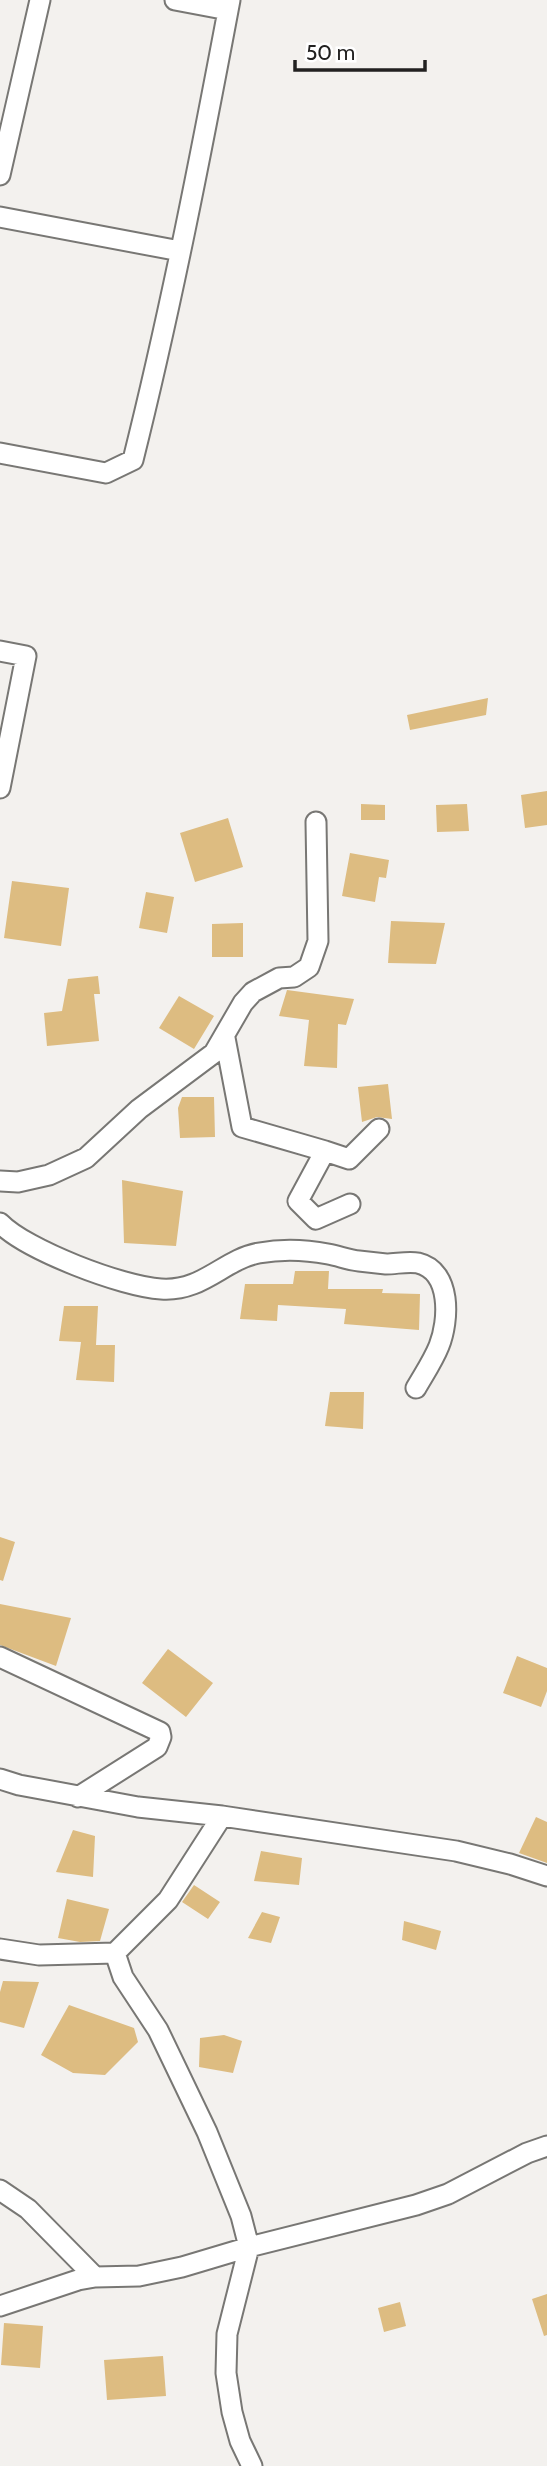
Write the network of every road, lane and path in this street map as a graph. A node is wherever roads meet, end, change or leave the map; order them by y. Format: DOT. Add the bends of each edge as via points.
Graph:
graph roads {
  1 [pos="40,0"];
  2 [pos="174,0"];
  3 [pos="229,5"];
  4 [pos="0,175"];
  5 [pos="0,216"];
  6 [pos="180,251"];
  7 [pos="0,453"];
  8 [pos="0,651"];
  9 [pos="0,788"];
  10 [pos="316,822"];
  11 [pos="225,1038"];
  12 [pos="379,1129"];
  13 [pos="325,1151"];
  14 [pos="0,1181"];
  15 [pos="350,1204"];
  16 [pos="0,1223"];
  17 [pos="416,1388"];
  18 [pos="0,1657"];
  19 [pos="0,1779"];
  20 [pos="78,1797"];
  21 [pos="222,1816"];
  22 [pos="547,1876"];
  23 [pos="0,1949"];
  24 [pos="116,1953"];
  25 [pos="547,2146"];
  26 [pos="0,2190"];
  27 [pos="249,2247"];
  28 [pos="95,2277"];
  29 [pos="0,2306"];
  30 [pos="252,2466"];
  1 -- 4 [label="street"];
  2 -- 3 [label="street"];
  3 -- 6 [label="street"];
  5 -- 6 [label="street"];
  6 -- 7 [label="street" via="133,460 106,473"];
  8 -- 9 [label="street" via="26,656"];
  10 -- 11 [label="street" via="317,941 309,967 253,992"];
  11 -- 13 [label="street" via="242,1127"];
  11 -- 14 [label="street" via="86,1158 50,1175"];
  12 -- 13 [label="street" via="349,1159"];
  13 -- 15 [label="street" via="298,1201 316,1219"];
  16 -- 17 [label="street" via="37,1249 118,1280 163,1290 199,1283 256,1253 285,1250 384,1264 418,1263 439,1279 445,1309 439,1345"];
  18 -- 20 [label="street" via="160,1732 157,1747"];
  19 -- 20 [label="street"];
  20 -- 21 [label="street"];
  21 -- 22 [label="street" via="456,1851"];
  21 -- 24 [label="street" via="168,1900"];
  23 -- 24 [label="street" via="40,1955"];
  24 -- 27 [label="street" via="123,1977 159,2030 207,2132"];
  25 -- 27 [label="street" via="416,2205"];
  26 -- 28 [label="street" via="28,2209"];
  27 -- 28 [label="street" via="139,2276"];
  27 -- 30 [label="street" via="227,2334 226,2373 240,2441"];
  28 -- 29 [label="street"];
}
